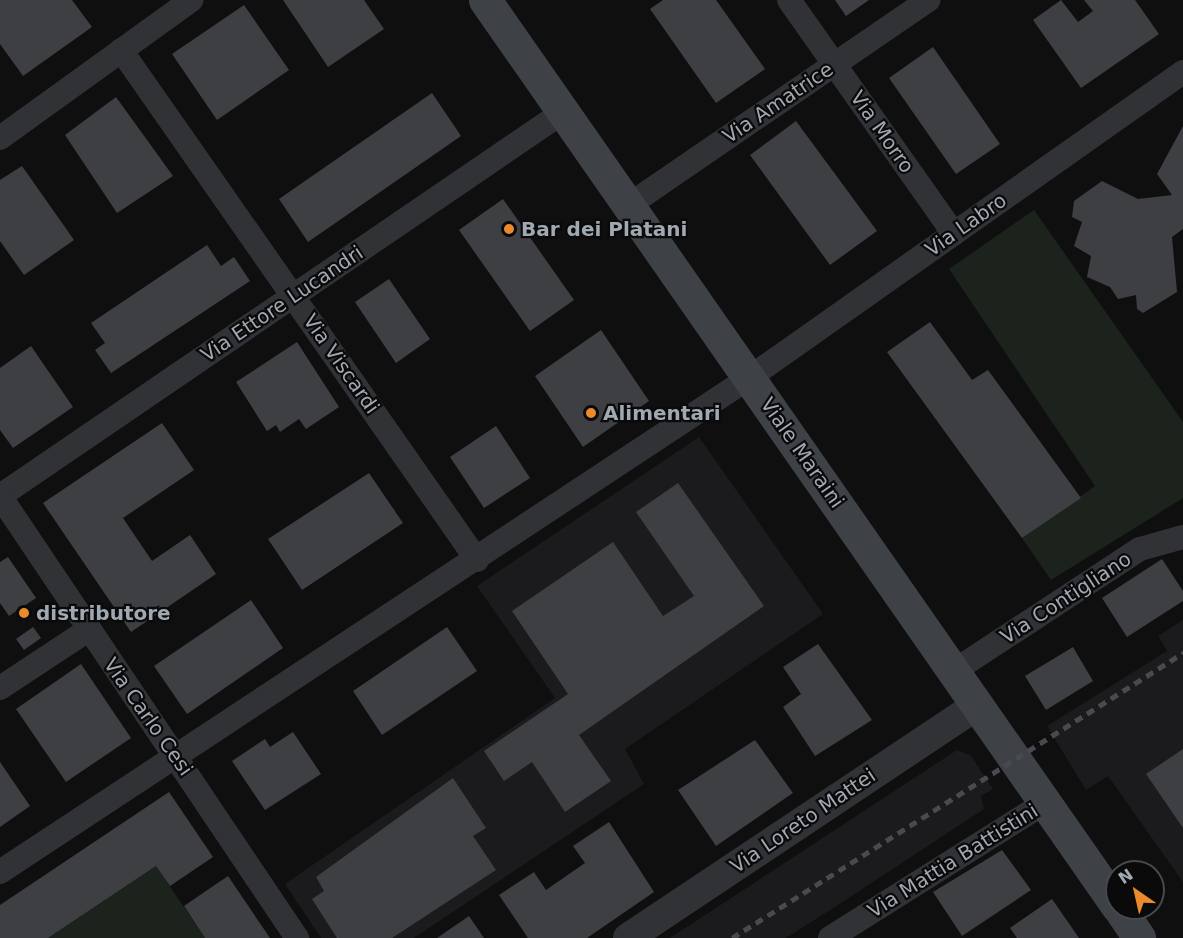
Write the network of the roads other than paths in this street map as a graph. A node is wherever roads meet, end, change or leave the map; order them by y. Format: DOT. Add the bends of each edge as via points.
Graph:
graph roads {
  1 [pos="190,0"];
  2 [pos="485,0"];
  3 [pos="789,0"];
  4 [pos="928,0"];
  5 [pos="121,50"];
  6 [pos="834,64"];
  7 [pos="1183,72"];
  8 [pos="563,112"];
  9 [pos="0,138"];
  10 [pos="629,205"];
  11 [pos="954,234"];
  12 [pos="293,296"];
  13 [pos="750,378"];
  14 [pos="0,496"];
  15 [pos="1183,537"];
  16 [pos="477,560"];
  17 [pos="88,630"];
  18 [pos="954,671"];
  19 [pos="2,681"];
  20 [pos="978,705"];
  21 [pos="178,759"];
  22 [pos="1046,802"];
  23 [pos="0,872"];
  24 [pos="1105,888"];
  25 [pos="1127,920"];
  26 [pos="297,938"];
  27 [pos="628,938"];
  28 [pos="830,938"];
  29 [pos="1139,938"];
  1 -- 5 [label="street"];
  2 -- 8 [label="main road, Viale Maraini"];
  3 -- 6 [label="street, Via Morro"];
  4 -- 6 [label="street, Via Amatrice"];
  5 -- 9 [label="street"];
  5 -- 12 [label="street, Via Viscardi"];
  6 -- 10 [label="street, Via Amatrice"];
  6 -- 11 [label="street, Via Morro"];
  7 -- 11 [label="street, Via Labro"];
  8 -- 10 [label="main road, Viale Maraini"];
  8 -- 12 [label="street, Via Ettore Lucandri"];
  10 -- 13 [label="main road, Viale Maraini"];
  11 -- 13 [label="street, Via Labro"];
  12 -- 14 [label="street, Via Ettore Lucandri"];
  12 -- 16 [label="street, Via Viscardi"];
  13 -- 16 [label="street, Via Labro"];
  13 -- 18 [label="main road, Viale Maraini"];
  14 -- 17 [label="street, Via Carlo Cesi"];
  15 -- 18 [label="street, Via Contigliano" via="1140,549"];
  16 -- 21 [label="street, Via Labro"];
  17 -- 19 [label="street"];
  17 -- 21 [label="street, Via Carlo Cesi"];
  18 -- 20 [label="main road, Viale Maraini"];
  20 -- 22 [label="main road, Viale Maraini"];
  20 -- 27 [label="street, Via Loreto Mattei"];
  21 -- 23 [label="street, Via Labro"];
  21 -- 26 [label="street, Via Carlo Cesi"];
  22 -- 24 [label="main road, Viale Maraini"];
  22 -- 28 [label="street, Via Mattia Battistini"];
  25 -- 29 [label="main road, Viale Maraini"];
}
